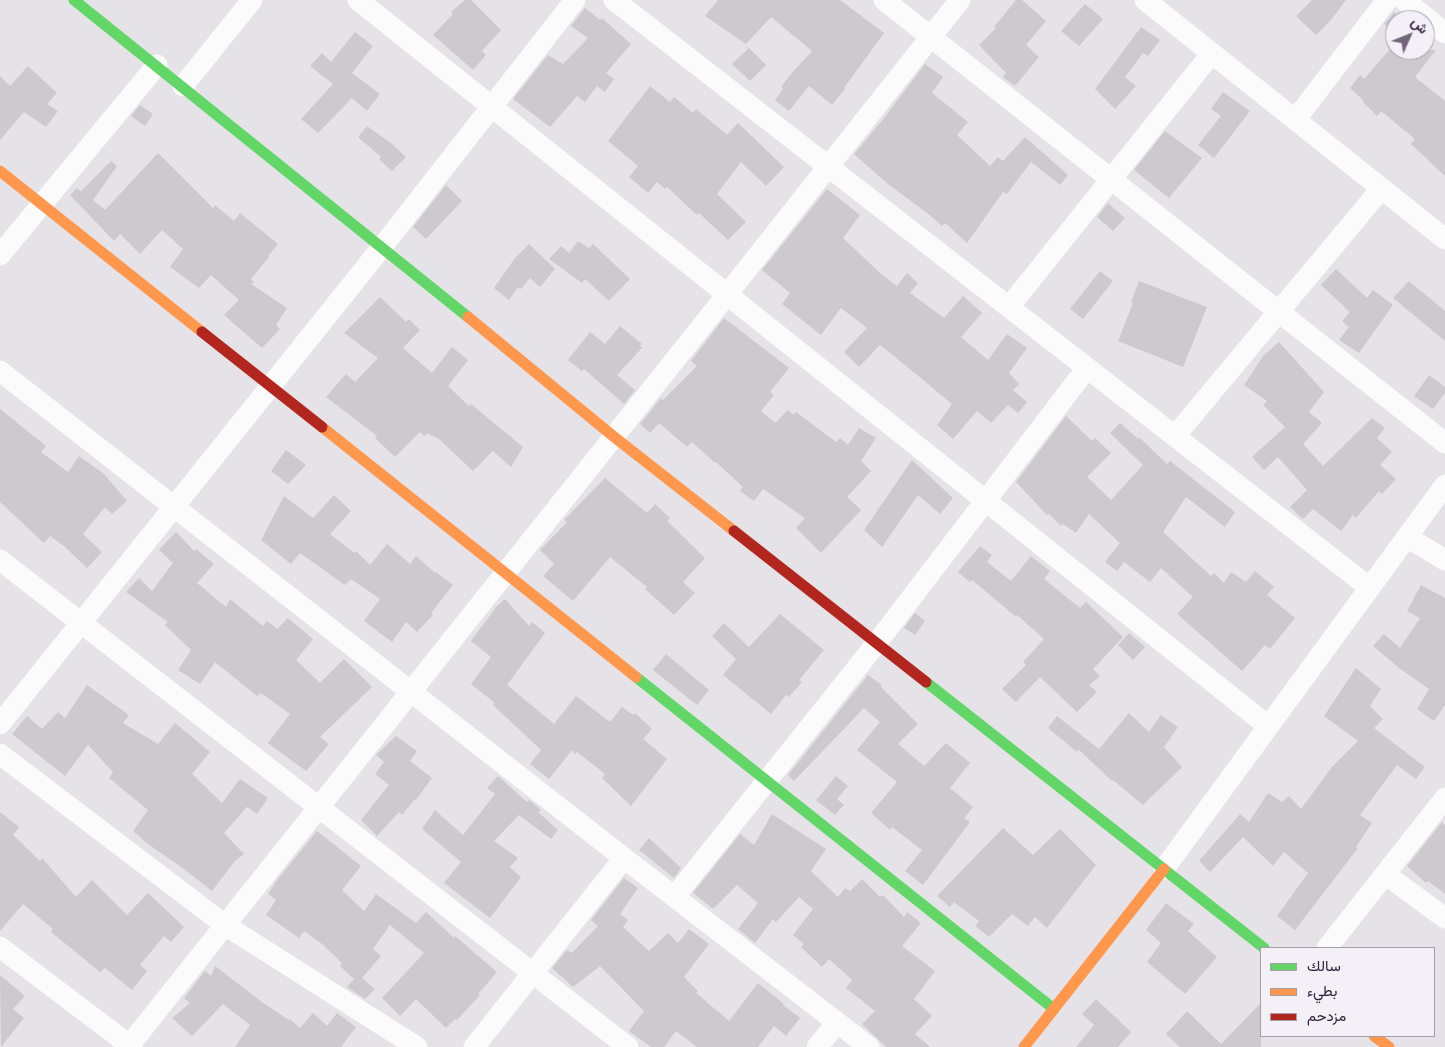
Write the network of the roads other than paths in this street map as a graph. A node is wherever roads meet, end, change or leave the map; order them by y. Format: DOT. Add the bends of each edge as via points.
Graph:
graph roads {
  1 [pos="74,0"];
  2 [pos="252,0"];
  3 [pos="358,0"];
  4 [pos="575,0"];
  5 [pos="614,0"];
  6 [pos="884,0"];
  7 [pos="960,0"];
  8 [pos="1145,0"];
  9 [pos="1387,0"];
  10 [pos="1404,0"];
  11 [pos="1445,33"];
  12 [pos="931,37"];
  13 [pos="1212,53"];
  14 [pos="157,65"];
  15 [pos="182,86"];
  16 [pos="492,106"];
  17 [pos="1295,120"];
  18 [pos="828,167"];
  19 [pos="0,171"];
  20 [pos="1111,179"];
  21 [pos="1381,189"];
  22 [pos="41,204"];
  23 [pos="1445,239"];
  24 [pos="382,247"];
  25 [pos="0,255"];
  26 [pos="728,295"];
  27 [pos="1009,307"];
  28 [pos="1279,312"];
  29 [pos="1087,368"];
  30 [pos="0,371"];
  31 [pos="271,386"];
  32 [pos="613,436"];
  33 [pos="1175,436"];
  34 [pos="1445,443"];
  35 [pos="1445,485"];
  36 [pos="986,500"];
  37 [pos="174,506"];
  38 [pos="1407,537"];
  39 [pos="0,560"];
  40 [pos="1445,560"];
  41 [pos="505,572"];
  42 [pos="1370,588"];
  43 [pos="81,623"];
  44 [pos="876,644"];
  45 [pos="411,691"];
  46 [pos="0,724"];
  47 [pos="1268,726"];
  48 [pos="0,754"];
  49 [pos="767,781"];
  50 [pos="1445,798"];
  51 [pos="319,807"];
  52 [pos="624,858"];
  53 [pos="1164,869"];
  54 [pos="1385,874"];
  55 [pos="675,896"];
  56 [pos="1445,918"];
  57 [pos="225,925"];
  58 [pos="0,947"];
  59 [pos="1263,947"];
  60 [pos="1329,947"];
  61 [pos="532,974"];
  62 [pos="1054,1009"];
  63 [pos="838,1023"];
  64 [pos="1375,1037"];
  65 [pos="130,1046"];
  66 [pos="417,1047"];
  67 [pos="474,1047"];
  68 [pos="628,1047"];
  69 [pos="817,1047"];
  70 [pos="869,1047"];
  71 [pos="1024,1047"];
  72 [pos="1389,1047"];
  1 -- 14 [label="street"];
  2 -- 15 [label="street"];
  3 -- 16 [label="street"];
  4 -- 16 [label="street"];
  5 -- 18 [label="street"];
  6 -- 12 [label="street"];
  7 -- 12 [label="street"];
  8 -- 13 [label="street"];
  9 -- 17 [label="street"];
  10 -- 11 [label="street"];
  12 -- 18 [label="street"];
  12 -- 20 [label="street"];
  13 -- 17 [label="street"];
  13 -- 20 [label="street"];
  14 -- 15 [label="street"];
  14 -- 22 [label="street"];
  15 -- 24 [label="street"];
  16 -- 24 [label="street"];
  16 -- 26 [label="street"];
  17 -- 21 [label="street"];
  18 -- 26 [label="street"];
  18 -- 27 [label="street"];
  19 -- 22 [label="street"];
  20 -- 27 [label="street"];
  20 -- 28 [label="street"];
  21 -- 23 [label="street"];
  21 -- 28 [label="street"];
  22 -- 25 [label="street"];
  22 -- 31 [label="street"];
  24 -- 31 [label="street"];
  24 -- 32 [label="street"];
  26 -- 32 [label="street"];
  26 -- 36 [label="street"];
  27 -- 29 [label="street"];
  28 -- 33 [label="street"];
  28 -- 34 [label="street"];
  29 -- 33 [label="street"];
  29 -- 36 [label="street"];
  30 -- 37 [label="street"];
  31 -- 37 [label="street"];
  31 -- 41 [label="street"];
  32 -- 41 [label="street"];
  32 -- 44 [label="street"];
  33 -- 42 [label="street"];
  35 -- 38 [label="street"];
  36 -- 44 [label="street"];
  36 -- 47 [label="street"];
  37 -- 43 [label="street"];
  37 -- 45 [label="street"];
  38 -- 40 [label="street"];
  38 -- 42 [label="street"];
  39 -- 43 [label="street"];
  41 -- 45 [label="street"];
  41 -- 49 [label="street"];
  42 -- 47 [label="street"];
  43 -- 46 [label="street"];
  43 -- 51 [label="street"];
  44 -- 49 [label="street"];
  44 -- 53 [label="street"];
  45 -- 51 [label="street"];
  45 -- 52 [label="street"];
  47 -- 53 [label="street"];
  48 -- 57 [label="street"];
  49 -- 55 [label="street"];
  49 -- 62 [label="street"];
  50 -- 54 [label="street"];
  51 -- 57 [label="street"];
  51 -- 61 [label="street"];
  52 -- 55 [label="street"];
  52 -- 61 [label="street"];
  53 -- 59 [label="street"];
  53 -- 62 [label="street"];
  54 -- 56 [label="street"];
  54 -- 60 [label="street"];
  55 -- 63 [label="street"];
  57 -- 65 [label="street"];
  57 -- 66 [label="street"];
  58 -- 65 [label="street"];
  61 -- 67 [label="street"];
  61 -- 68 [label="street"];
  62 -- 71 [label="street"];
  63 -- 69 [label="street"];
  63 -- 70 [label="street"];
  64 -- 72 [label="street"];
}
